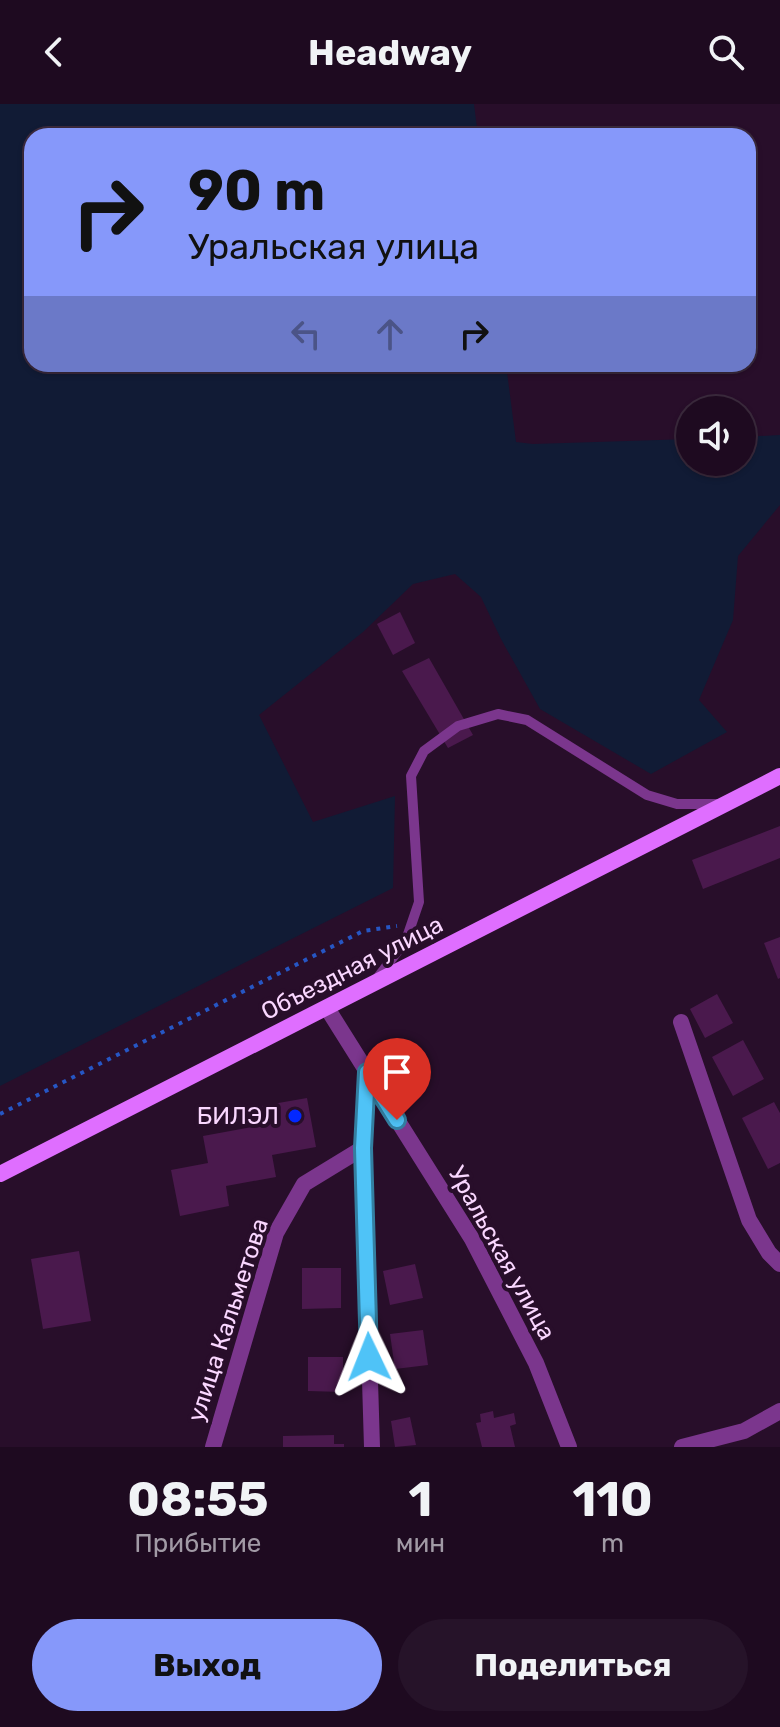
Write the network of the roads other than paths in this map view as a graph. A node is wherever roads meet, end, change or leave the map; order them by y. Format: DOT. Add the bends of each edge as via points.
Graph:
graph roads {
  1 [pos="780,776"];
  2 [pos="725,804"];
  3 [pos="374,984"];
  4 [pos="327,1008"];
  5 [pos="681,1022"];
  6 [pos="367,1072"];
  7 [pos="363,1148"];
  8 [pos="0,1174"];
  9 [pos="780,1264"];
  10 [pos="780,1411"];
  11 [pos="213,1447"];
  12 [pos="372,1447"];
  13 [pos="569,1447"];
  14 [pos="682,1447"];
  1 -- 2 [label="main road, Объездная улица"];
  2 -- 3 [label="main road, Объездная улица"];
  2 -- 3 [label="lane" via="677,804 647,795 527,720 498,714 458,726 424,751 411,776 419,902 406,940"];
  3 -- 4 [label="main road, Объездная улица"];
  4 -- 6 [label="street, Уральская улица"];
  4 -- 8 [label="main road, Объездная улица"];
  5 -- 9 [label="street" via="749,1220"];
  6 -- 7 [label="street"];
  6 -- 13 [label="street, Уральская улица" via="472,1239 536,1363"];
  7 -- 11 [label="street, улица Кальметова" via="304,1184 276,1233"];
  7 -- 12 [label="street"];
  10 -- 14 [label="street" via="744,1431"];
}
